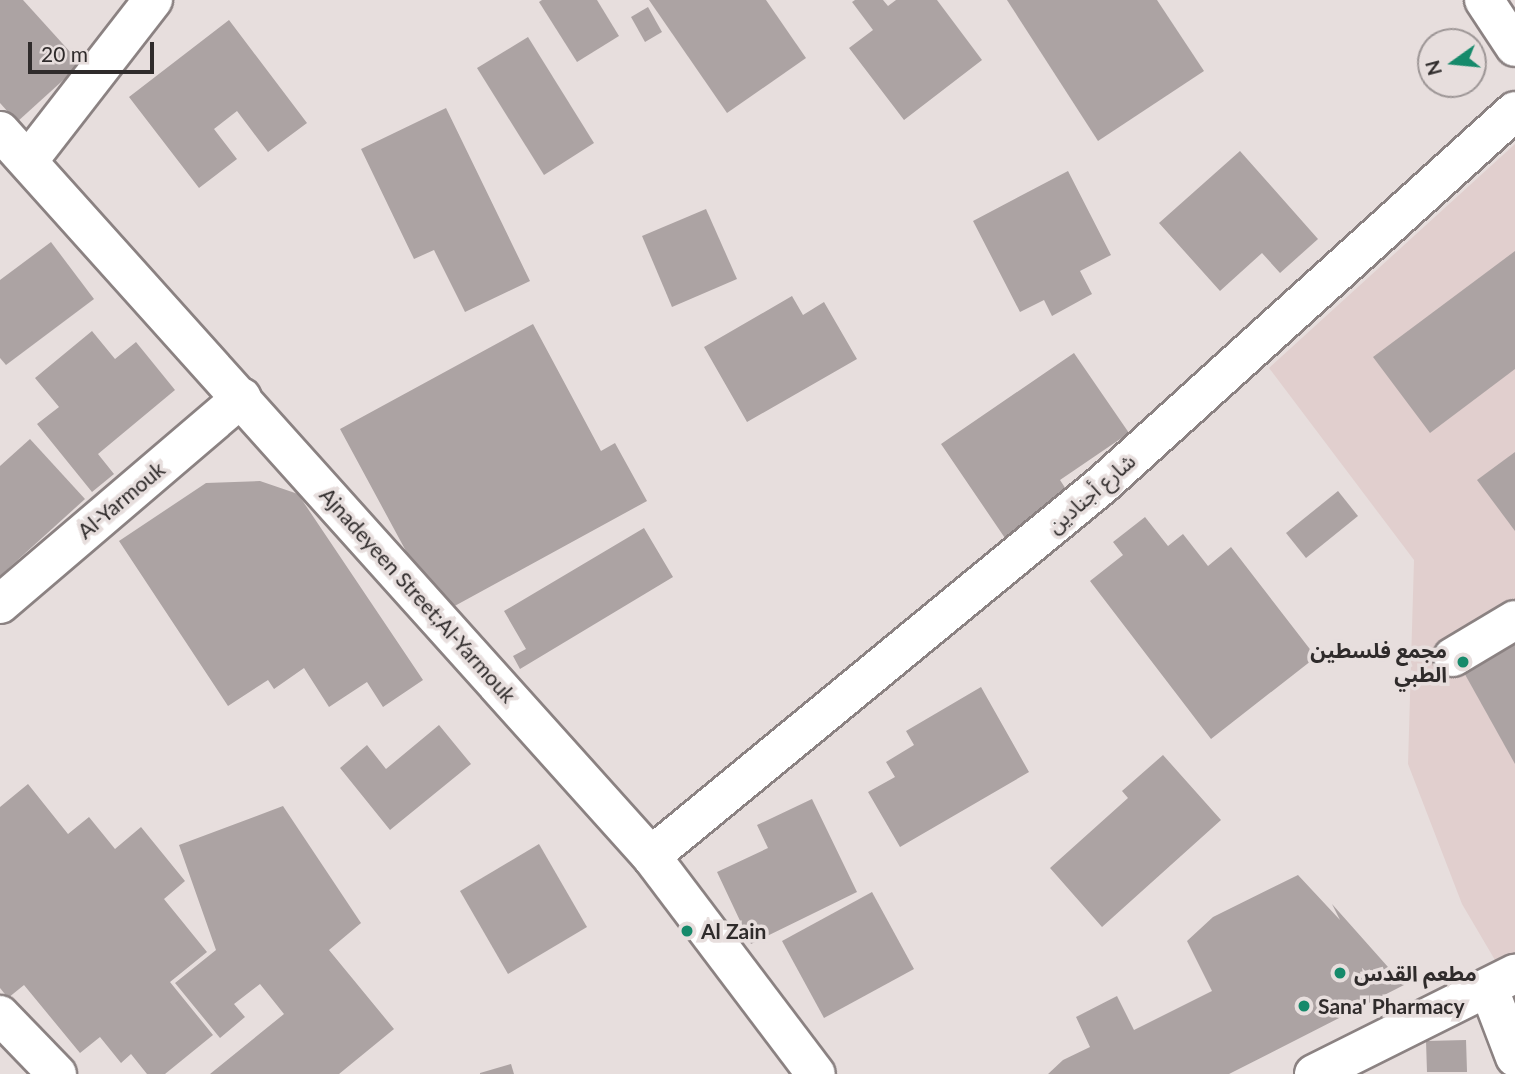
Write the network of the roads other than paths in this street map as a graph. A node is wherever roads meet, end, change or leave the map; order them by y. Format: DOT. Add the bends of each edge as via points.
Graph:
graph roads {
  1 [pos="153,0"];
  2 [pos="1484,0"];
  3 [pos="1515,47"];
  4 [pos="1515,111"];
  5 [pos="0,131"];
  6 [pos="28,161"];
  7 [pos="242,397"];
  8 [pos="0,604"];
  9 [pos="1515,620"];
  10 [pos="1453,657"];
  11 [pos="651,856"];
  12 [pos="1502,981"];
  13 [pos="0,1015"];
  14 [pos="1515,1057"];
  15 [pos="57,1074"];
  16 [pos="816,1074"];
  17 [pos="1314,1074"];
  1 -- 6 [label="street"];
  2 -- 3 [label="street"];
  4 -- 11 [label="street, شارع أجنادين" via="1102,485"];
  5 -- 6 [label="street, Ajnadeyeen Street;Al-Yarmouk"];
  6 -- 7 [label="street, Ajnadeyeen Street;Al-Yarmouk"];
  7 -- 8 [label="street, Al-Yarmouk"];
  7 -- 11 [label="street, Ajnadeyeen Street;Al-Yarmouk"];
  9 -- 10 [label="street"];
  11 -- 16 [label="street, Ajnadeyeen Street;Al-Yarmouk"];
  12 -- 14 [label="street"];
  12 -- 17 [label="street"];
  13 -- 15 [label="street"];
}
